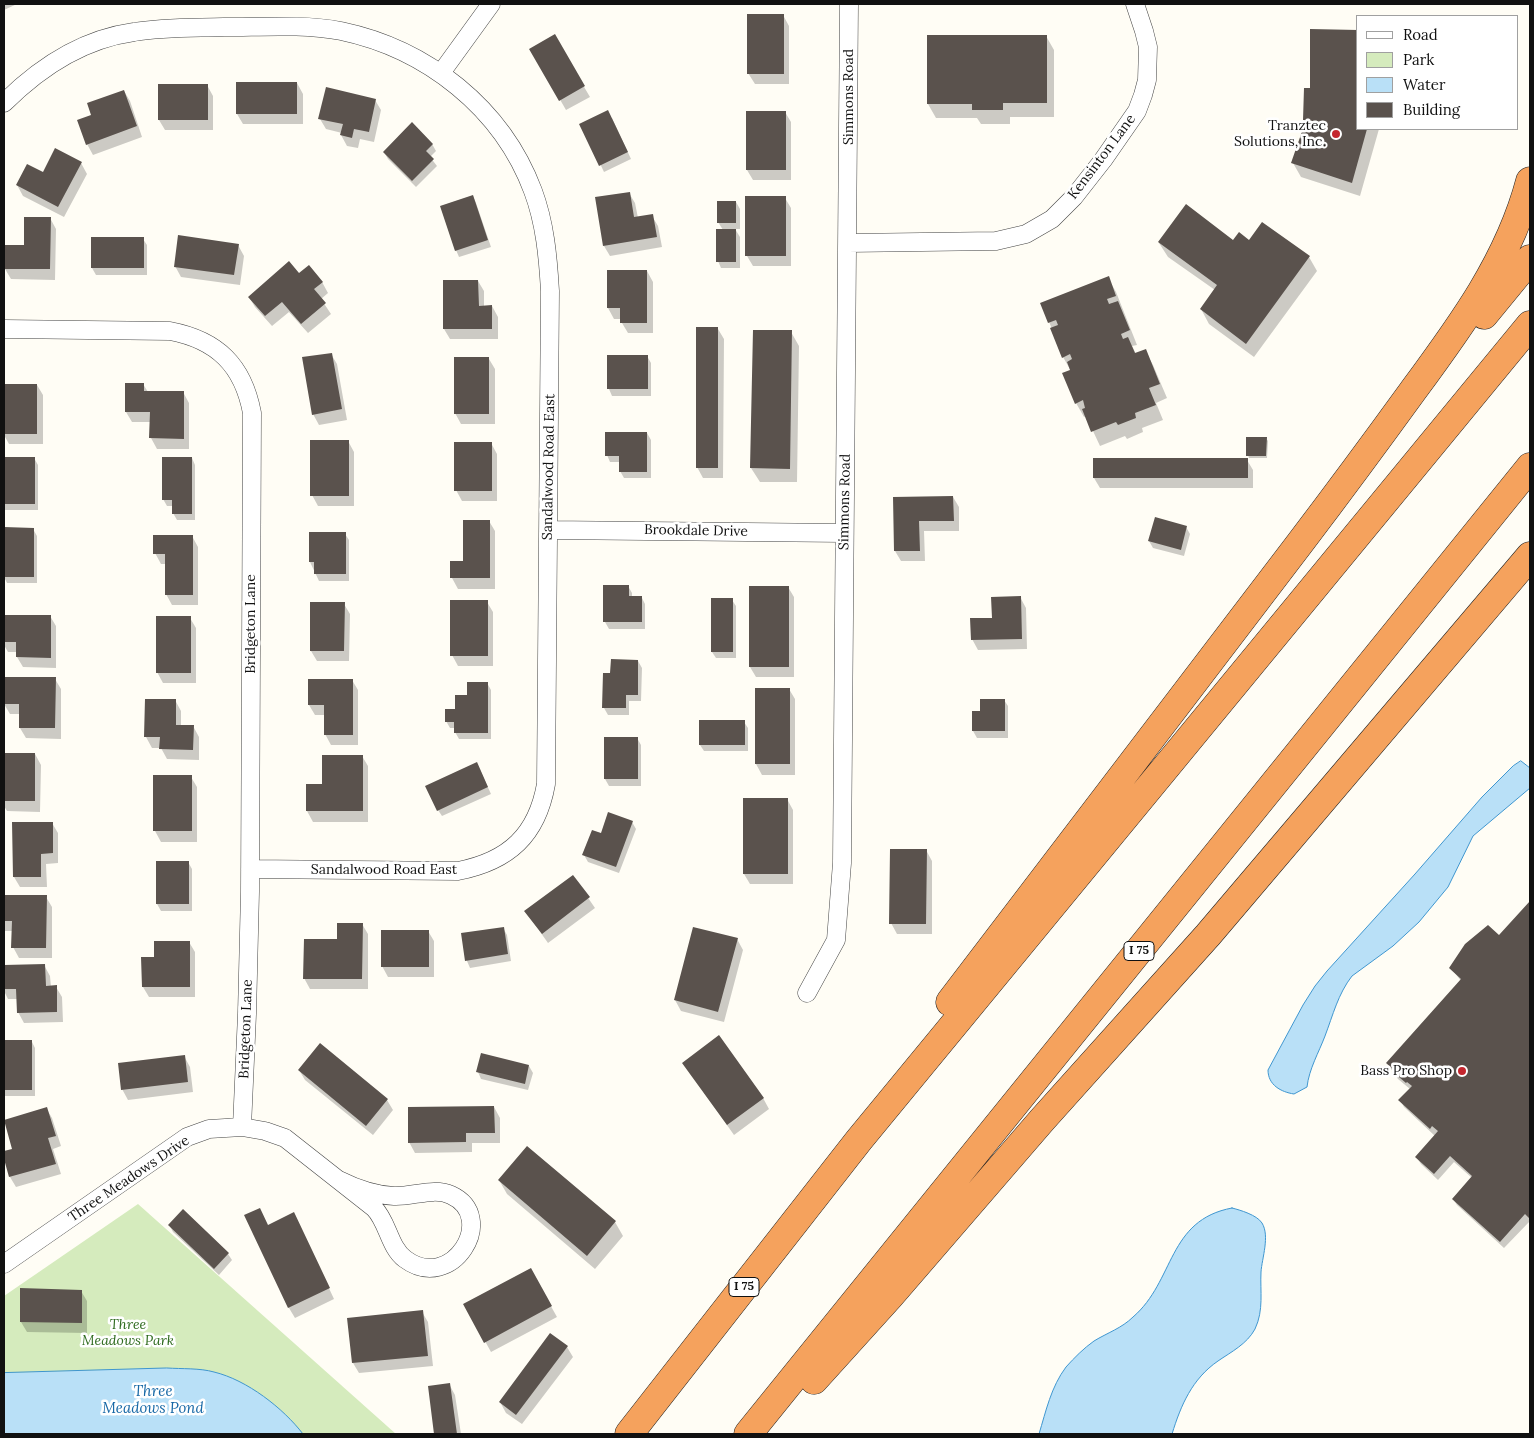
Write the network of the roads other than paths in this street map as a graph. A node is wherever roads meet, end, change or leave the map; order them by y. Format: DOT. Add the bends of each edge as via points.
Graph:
graph roads {
  1 [pos="491,4"];
  2 [pos="849,4"];
  3 [pos="1135,4"];
  4 [pos="441,73"];
  5 [pos="4,103"];
  6 [pos="1530,182"];
  7 [pos="848,243"];
  8 [pos="1530,259"];
  9 [pos="1530,325"];
  10 [pos="4,329"];
  11 [pos="1530,467"];
  12 [pos="1351,476"];
  13 [pos="548,530"];
  14 [pos="844,533"];
  15 [pos="1530,556"];
  16 [pos="250,869"];
  17 [pos="807,993"];
  18 [pos="242,1127"];
  19 [pos="859,1140"];
  20 [pos="340,1180"];
  21 [pos="4,1264"];
  22 [pos="629,1434"];
  23 [pos="748,1434"];
  24 [pos="753,1434"];
  1 -- 4 [label="street"];
  2 -- 7 [label="street, Simmons Road"];
  3 -- 7 [label="street, Kensinton Lane" via="1148,47 1143,95 1133,117 1103,160 1052,219 1026,234 996,242"];
  4 -- 5 [label="street, Sandalwood Road East" via="396,48 340,31 311,28 142,31 103,39 49,64"];
  4 -- 13 [label="street, Sandalwood Road East" via="469,95 506,140 533,191 542,219 550,291"];
  6 -- 12 [label="highway" via="1509,242 1489,280 1458,329"];
  7 -- 14 [label="street, Simmons Road"];
  8 -- 12 [label="highway"];
  9 -- 19 [label="highway, I 75"];
  10 -- 16 [label="street, Bridgeton Lane" via="170,331 185,334 220,352 244,382 252,413"];
  11 -- 23 [label="highway, I 75"];
  12 -- 19 [label="highway" via="887,1084 871,1110"];
  13 -- 14 [label="street, Brookdale Drive"];
  13 -- 16 [label="street, Sandalwood Road East" via="546,784 539,813 523,838 487,864 458,871"];
  14 -- 17 [label="street, Simmons Road" via="842,863 836,940"];
  15 -- 24 [label="highway" via="1208,935 890,1296 812,1382"];
  16 -- 18 [label="street, Bridgeton Lane"];
  18 -- 20 [label="street, Three Meadows Drive" via="285,1138"];
  18 -- 21 [label="street, Three Meadows Drive" via="209,1129 187,1137"];
  19 -- 22 [label="highway, I 75"];
  20 -- 20 [label="street, Three Meadows Drive" via="380,1214 397,1249 412,1263 429,1267 447,1265 460,1254 468,1241 470,1217 467,1209 452,1196 442,1192 394,1196 363,1191"];
}
